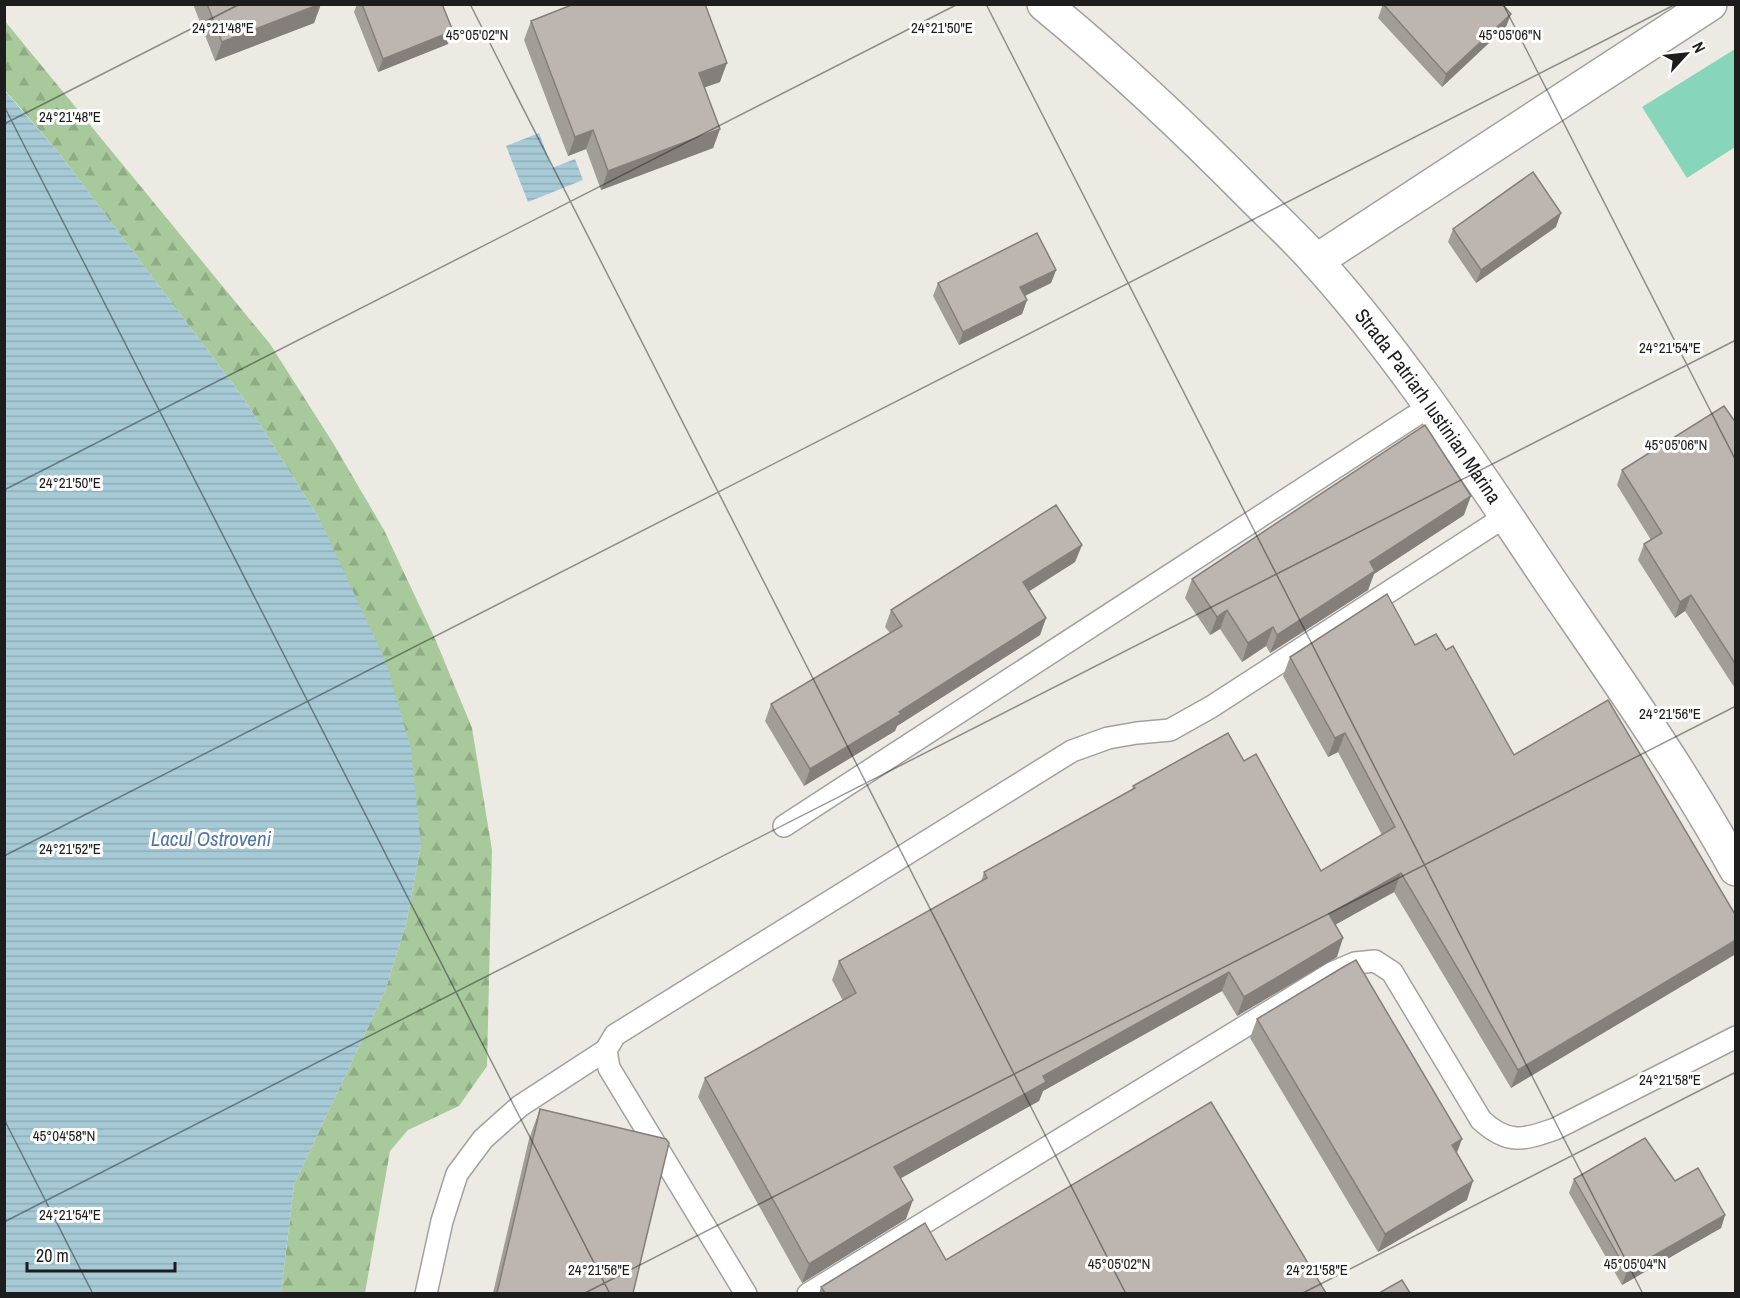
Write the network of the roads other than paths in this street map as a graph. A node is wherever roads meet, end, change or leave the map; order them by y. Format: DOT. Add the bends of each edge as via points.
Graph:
graph roads {
  1 [pos="1044,4"];
  2 [pos="1710,4"];
  3 [pos="1317,261"];
  4 [pos="1430,406"];
  5 [pos="1506,516"];
  6 [pos="1724,817"];
  7 [pos="784,826"];
  8 [pos="1736,869"];
  9 [pos="1736,1037"];
  10 [pos="606,1050"];
  11 [pos="426,1293"];
  12 [pos="746,1293"];
  13 [pos="808,1293"];
  1 -- 3 [label="street, Strada Patriarh Iustinian Marina" via="1189,132"];
  2 -- 3 [label="street"];
  3 -- 4 [label="street, Strada Patriarh Iustinian Marina"];
  4 -- 5 [label="street, Strada Patriarh Iustinian Marina"];
  4 -- 7 [label="lane"];
  5 -- 6 [label="street, Strada Patriarh Iustinian Marina" via="1652,731"];
  5 -- 10 [label="lane" via="1170,730 1108,738 1072,751 615,1035"];
  6 -- 8 [label="street, Strada Patriarh Iustinian Marina"];
  9 -- 13 [label="lane" via="1555,1129 1530,1138 1512,1139 1494,1132 1482,1120 1392,972 1375,961 1355,963 1312,985"];
  10 -- 11 [label="lane" via="520,1106 483,1139 457,1174"];
  10 -- 12 [label="lane" via="609,1068"];
}
